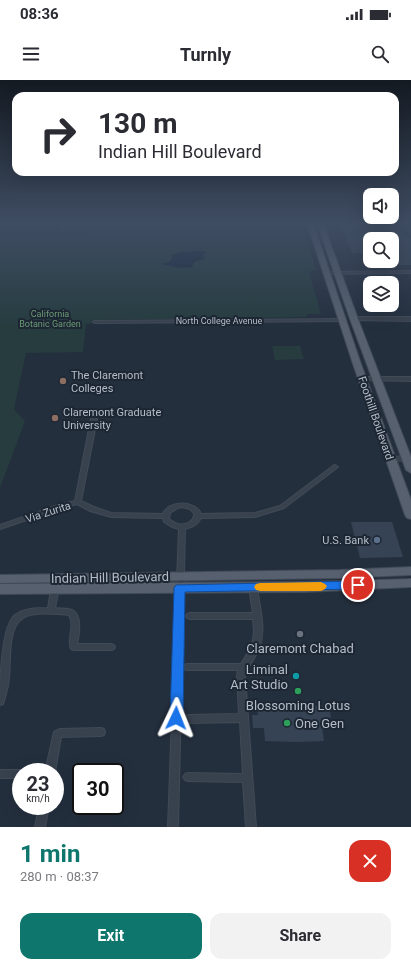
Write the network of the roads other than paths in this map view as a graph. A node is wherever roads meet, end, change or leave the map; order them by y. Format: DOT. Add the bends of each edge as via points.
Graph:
graph roads {
  1 [pos="322,258"];
  2 [pos="332,258"];
  3 [pos="327,272"];
  4 [pos="337,272"];
  5 [pos="411,272"];
  6 [pos="337,303"];
  7 [pos="354,319"];
  8 [pos="411,319"];
  9 [pos="342,320"];
  10 [pos="95,322"];
  11 [pos="360,336"];
  12 [pos="362,379"];
  13 [pos="376,379"];
  14 [pos="411,379"];
  15 [pos="94,419"];
  16 [pos="409,458"];
  17 [pos="390,459"];
  18 [pos="335,468"];
  19 [pos="411,470"];
  20 [pos="78,502"];
  21 [pos="411,515"];
  22 [pos="166,516"];
  23 [pos="199,516"];
  24 [pos="0,527"];
  25 [pos="182,527"];
  26 [pos="411,571"];
  27 [pos="0,579"];
  28 [pos="180,582"];
  29 [pos="56,583"];
  30 [pos="411,583"];
  31 [pos="253,587"];
  32 [pos="0,589"];
  33 [pos="51,611"];
  34 [pos="190,616"];
  35 [pos="256,616"];
  36 [pos="111,647"];
  37 [pos="187,667"];
  38 [pos="242,667"];
  39 [pos="0,701"];
  40 [pos="244,718"];
  41 [pos="188,719"];
  42 [pos="101,732"];
  43 [pos="52,763"];
  44 [pos="0,774"];
  45 [pos="12,774"];
  46 [pos="188,777"];
  47 [pos="248,778"];
  48 [pos="42,815"];
  49 [pos="40,827"];
  50 [pos="173,827"];
  51 [pos="251,827"];
  1 -- 3 [label="main road, Foothill Boulevard"];
  2 -- 4 [label="main road, Foothill Boulevard"];
  3 -- 4 [label="street"];
  3 -- 6 [label="main road, Foothill Boulevard"];
  4 -- 5 [label="street"];
  4 -- 7 [label="main road, Foothill Boulevard"];
  6 -- 7 [label="main road" via="346,316"];
  6 -- 9 [label="main road, Foothill Boulevard"];
  7 -- 8 [label="street"];
  7 -- 11 [label="main road, Foothill Boulevard"];
  9 -- 10 [label="street, North College Avenue"];
  9 -- 11 [label="main road" via="348,321 353,332"];
  9 -- 12 [label="main road, Foothill Boulevard"];
  11 -- 13 [label="main road, Foothill Boulevard"];
  12 -- 13 [label="street"];
  12 -- 17 [label="main road, Foothill Boulevard"];
  13 -- 14 [label="street"];
  13 -- 16 [label="main road, Foothill Boulevard"];
  15 -- 20 [label="street"];
  16 -- 17 [label="street"];
  16 -- 19 [label="main road, Foothill Boulevard"];
  17 -- 21 [label="main road, Foothill Boulevard"];
  18 -- 23 [label="street" via="282,507 255,515"];
  20 -- 22 [label="street, Via Zurita" via="111,515"];
  20 -- 24 [label="street, Via Zurita"];
  22 -- 23 [label="street" via="170,508 182,505 194,508"];
  22 -- 25 [label="street" via="170,524"];
  23 -- 25 [label="street" via="194,524"];
  25 -- 28 [label="street"];
  26 -- 28 [label="main road, Indian Hill Boulevard"];
  27 -- 29 [label="main road, Indian Hill Boulevard"];
  28 -- 29 [label="main road, Indian Hill Boulevard"];
  28 -- 31 [label="main road, Indian Hill Boulevard"];
  28 -- 50 [label="street"];
  29 -- 32 [label="main road, Indian Hill Boulevard"];
  29 -- 33 [label="street"];
  30 -- 31 [label="main road, Indian Hill Boulevard"];
  31 -- 35 [label="street"];
  33 -- 36 [label="street" via="71,613 75,617 74,646"];
  33 -- 39 [label="street" via="29,612 15,621 7,646 5,678"];
  34 -- 35 [label="street"];
  35 -- 38 [label="street" via="256,647"];
  37 -- 38 [label="street"];
  38 -- 40 [label="street"];
  40 -- 41 [label="street"];
  40 -- 47 [label="street"];
  42 -- 43 [label="street" via="60,733 57,735"];
  44 -- 45 [label="street"];
  46 -- 47 [label="street"];
  47 -- 51 [label="street"];
  48 -- 49 [label="street"];
}
